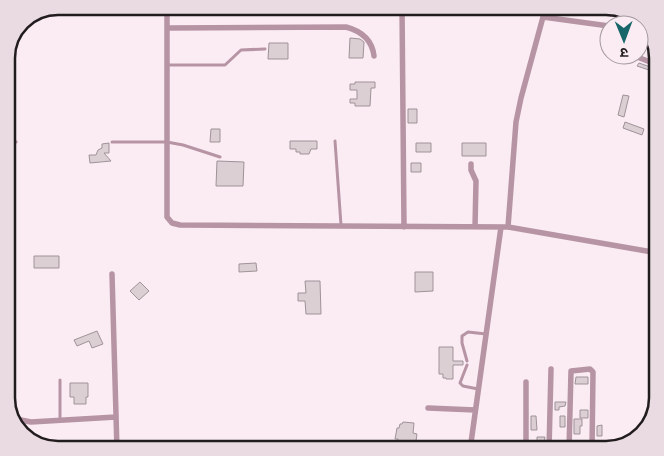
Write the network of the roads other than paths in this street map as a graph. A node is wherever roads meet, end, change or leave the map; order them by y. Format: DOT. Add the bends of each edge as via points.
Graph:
graph roads {
  1 [pos="167,15"];
  2 [pos="402,15"];
  3 [pos="542,16"];
  4 [pos="599,25"];
  5 [pos="167,28"];
  6 [pos="265,49"];
  7 [pos="374,56"];
  8 [pos="166,65"];
  9 [pos="335,141"];
  10 [pos="112,142"];
  11 [pos="167,142"];
  12 [pos="220,157"];
  13 [pos="471,164"];
  14 [pos="341,226"];
  15 [pos="404,227"];
  16 [pos="475,227"];
  17 [pos="501,227"];
  18 [pos="508,227"];
  19 [pos="649,251"];
  20 [pos="112,274"];
  21 [pos="486,334"];
  22 [pos="551,369"];
  23 [pos="60,380"];
  24 [pos="526,382"];
  25 [pos="478,389"];
  26 [pos="428,408"];
  27 [pos="475,410"];
  28 [pos="116,418"];
  29 [pos="60,420"];
  30 [pos="22,421"];
  31 [pos="117,441"];
  32 [pos="471,441"];
  33 [pos="526,441"];
  34 [pos="549,441"];
  35 [pos="569,441"];
  36 [pos="592,441"];
  1 -- 5 [label="street"];
  2 -- 15 [label="street"];
  3 -- 4 [label="street"];
  3 -- 18 [label="street" via="516,122"];
  5 -- 7 [label="street" via="346,27 369,40"];
  5 -- 8 [label="street"];
  6 -- 8 [label="lane" via="240,50 222,65"];
  8 -- 11 [label="street"];
  9 -- 14 [label="lane"];
  10 -- 11 [label="lane"];
  11 -- 12 [label="lane"];
  11 -- 14 [label="street" via="167,217 172,223"];
  13 -- 16 [label="street" via="476,181"];
  14 -- 15 [label="street"];
  15 -- 16 [label="street"];
  16 -- 17 [label="street"];
  17 -- 18 [label="street"];
  17 -- 21 [label="street"];
  18 -- 19 [label="street"];
  20 -- 28 [label="street"];
  21 -- 25 [label="street"];
  21 -- 25 [label="lane" via="468,332 462,336 467,363 460,384"];
  22 -- 34 [label="street"];
  23 -- 29 [label="lane"];
  24 -- 33 [label="street"];
  25 -- 27 [label="street"];
  26 -- 27 [label="street"];
  27 -- 32 [label="street"];
  28 -- 29 [label="street"];
  28 -- 31 [label="street"];
  29 -- 30 [label="street"];
  35 -- 36 [label="street" via="571,370 590,369 593,372"];
}
